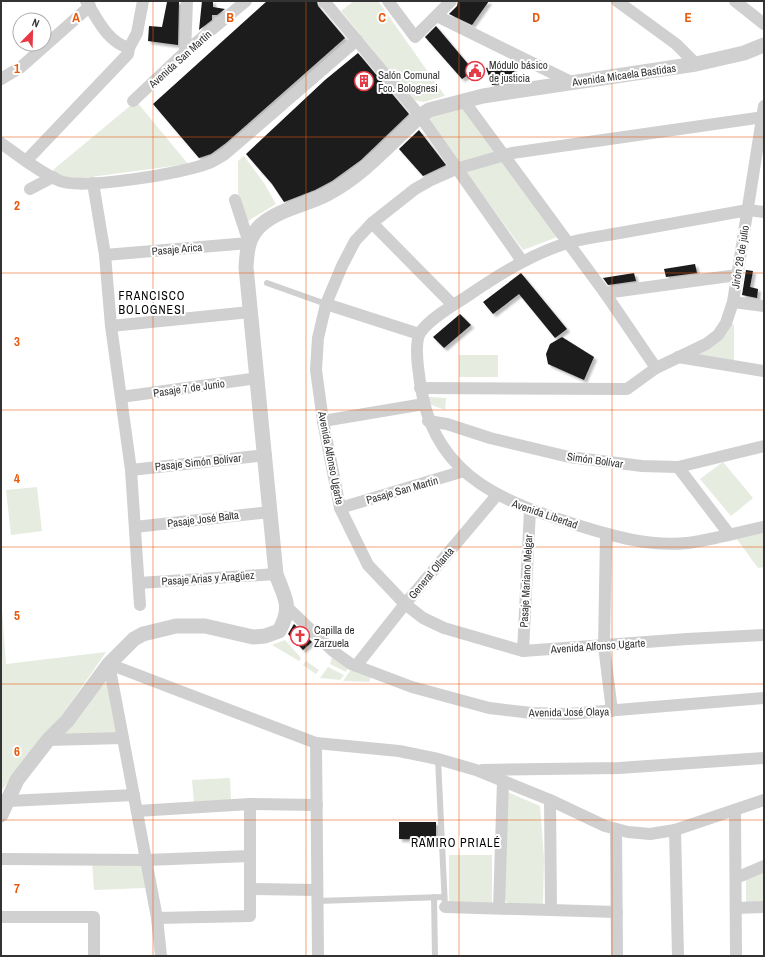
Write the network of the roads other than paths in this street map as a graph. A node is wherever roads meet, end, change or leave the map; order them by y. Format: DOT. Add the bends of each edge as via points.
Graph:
graph roads {
  1 [pos="143,1"];
  2 [pos="188,1"];
  3 [pos="246,1"];
  4 [pos="324,1"];
  5 [pos="388,1"];
  6 [pos="451,1"];
  7 [pos="617,1"];
  8 [pos="735,1"];
  9 [pos="88,4"];
  10 [pos="437,16"];
  11 [pos="764,24"];
  12 [pos="356,40"];
  13 [pos="764,45"];
  14 [pos="129,48"];
  15 [pos="185,52"];
  16 [pos="696,64"];
  17 [pos="1,79"];
  18 [pos="573,83"];
  19 [pos="133,101"];
  20 [pos="464,101"];
  21 [pos="763,113"];
  22 [pos="420,116"];
  23 [pos="1,143"];
  24 [pos="504,155"];
  25 [pos="26,161"];
  26 [pos="456,169"];
  27 [pos="53,176"];
  28 [pos="93,183"];
  29 [pos="30,189"];
  30 [pos="235,200"];
  31 [pos="748,210"];
  32 [pos="764,212"];
  33 [pos="372,223"];
  34 [pos="249,243"];
  35 [pos="568,243"];
  36 [pos="105,255"];
  37 [pos="522,261"];
  38 [pos="736,275"];
  39 [pos="267,283"];
  40 [pos="605,293"];
  41 [pos="733,302"];
  42 [pos="326,304"];
  43 [pos="453,305"];
  44 [pos="764,306"];
  45 [pos="250,312"];
  46 [pos="111,326"];
  47 [pos="419,334"];
  48 [pos="678,357"];
  49 [pos="656,368"];
  50 [pos="764,371"];
  51 [pos="258,378"];
  52 [pos="420,388"];
  53 [pos="121,397"];
  54 [pos="424,404"];
  55 [pos="323,421"];
  56 [pos="428,421"];
  57 [pos="764,446"];
  58 [pos="266,455"];
  59 [pos="678,467"];
  60 [pos="131,470"];
  61 [pos="464,471"];
  62 [pos="497,495"];
  63 [pos="340,508"];
  64 [pos="530,510"];
  65 [pos="270,512"];
  66 [pos="135,527"];
  67 [pos="764,527"];
  68 [pos="606,534"];
  69 [pos="729,534"];
  70 [pos="276,574"];
  71 [pos="139,583"];
  72 [pos="405,604"];
  73 [pos="140,605"];
  74 [pos="288,608"];
  75 [pos="764,635"];
  76 [pos="604,646"];
  77 [pos="523,651"];
  78 [pos="109,664"];
  79 [pos="356,666"];
  80 [pos="764,698"];
  81 [pos="612,712"];
  82 [pos="123,738"];
  83 [pos="48,740"];
  84 [pos="316,743"];
  85 [pos="764,758"];
  86 [pos="438,759"];
  87 [pos="476,770"];
  88 [pos="503,781"];
  89 [pos="134,795"];
  90 [pos="550,800"];
  91 [pos="764,800"];
  92 [pos="8,801"];
  93 [pos="250,804"];
  94 [pos="317,805"];
  95 [pos="735,810"];
  96 [pos="137,811"];
  97 [pos="1,815"];
  98 [pos="616,830"];
  99 [pos="676,830"];
  100 [pos="249,856"];
  101 [pos="1,859"];
  102 [pos="146,860"];
  103 [pos="764,866"];
  104 [pos="736,878"];
  105 [pos="251,889"];
  106 [pos="317,895"];
  107 [pos="434,897"];
  108 [pos="444,902"];
  109 [pos="764,907"];
  110 [pos="500,908"];
  111 [pos="736,908"];
  112 [pos="550,910"];
  113 [pos="617,912"];
  114 [pos="1,917"];
  115 [pos="157,918"];
  116 [pos="94,956"];
  117 [pos="161,956"];
  118 [pos="318,956"];
  119 [pos="435,956"];
  120 [pos="617,956"];
  121 [pos="678,956"];
  122 [pos="736,956"];
  1 -- 14 [label="street" via="137,33"];
  2 -- 15 [label="street"];
  3 -- 15 [label="street, Avenida San Martín"];
  4 -- 12 [label="street"];
  5 -- 10 [label="street" via="415,37"];
  6 -- 10 [label="street"];
  7 -- 16 [label="street" via="676,44"];
  8 -- 11 [label="street"];
  9 -- 14 [label="street" via="97,21 119,46"];
  9 -- 17 [label="street" via="21,67"];
  10 -- 18 [label="street"];
  12 -- 22 [label="street"];
  12 -- 28 [label="street" via="225,154 211,163 148,177"];
  13 -- 16 [label="street, Avenida Micaela Bastidas" via="744,53"];
  14 -- 25 [label="street" via="128,54 121,62"];
  15 -- 19 [label="street, Avenida San Martín"];
  16 -- 18 [label="street, Avenida Micaela Bastidas"];
  18 -- 20 [label="street, Avenida Micaela Bastidas"];
  20 -- 22 [label="street, Avenida Micaela Bastidas" via="429,110"];
  20 -- 24 [label="street"];
  21 -- 24 [label="street, Avenida Alfonso Ugarte"];
  21 -- 31 [label="street, Jirón 28 de julio"];
  22 -- 26 [label="street"];
  22 -- 34 [label="street, Avenida Micaela Bastidas" via="342,185 273,218 262,225"];
  23 -- 25 [label="street"];
  24 -- 26 [label="street, Avenida Alfonso Ugarte"];
  24 -- 35 [label="street"];
  25 -- 27 [label="street"];
  26 -- 33 [label="street, Avenida Alfonso Ugarte" via="415,189"];
  26 -- 37 [label="street"];
  27 -- 28 [label="street" via="60,181 71,183"];
  27 -- 29 [label="street"];
  28 -- 36 [label="street"];
  30 -- 34 [label="street"];
  31 -- 32 [label="street"];
  31 -- 35 [label="street"];
  31 -- 38 [label="street, Jirón 28 de julio"];
  33 -- 42 [label="street, Avenida Alfonso Ugarte" via="355,241"];
  33 -- 43 [label="street"];
  34 -- 36 [label="street, Pasaje Arica"];
  34 -- 45 [label="street" via="246,267"];
  35 -- 37 [label="street"];
  35 -- 40 [label="street"];
  36 -- 46 [label="street"];
  37 -- 43 [label="street"];
  38 -- 40 [label="street"];
  38 -- 41 [label="street, Jirón 28 de julio"];
  39 -- 42 [label="lane"];
  40 -- 49 [label="street"];
  41 -- 44 [label="street"];
  41 -- 48 [label="street, Jirón 28 de julio" via="726,323 718,335 706,344"];
  42 -- 47 [label="street"];
  42 -- 55 [label="street, Avenida Alfonso Ugarte" via="318,338 316,370"];
  43 -- 47 [label="street"];
  45 -- 46 [label="street"];
  45 -- 51 [label="street"];
  46 -- 53 [label="street"];
  47 -- 52 [label="street, Avenida Libertad" via="417,361"];
  48 -- 49 [label="street, Jirón 28 de julio"];
  48 -- 50 [label="street"];
  49 -- 52 [label="street, Jirón 28 de julio" via="627,389"];
  51 -- 53 [label="street, Pasaje 7 de Junio"];
  51 -- 58 [label="street"];
  52 -- 54 [label="street, Avenida Libertad"];
  53 -- 60 [label="street"];
  54 -- 55 [label="street"];
  54 -- 56 [label="street, Avenida Libertad"];
  55 -- 63 [label="street, Avenida Alfonso Ugarte"];
  56 -- 59 [label="street, Simón Bolívar" via="569,457 642,466"];
  56 -- 61 [label="street, Avenida Libertad" via="437,441"];
  57 -- 59 [label="street, Simón Bolívar"];
  58 -- 60 [label="street, Pasaje Simón Bolívar"];
  58 -- 65 [label="street"];
  59 -- 69 [label="street"];
  60 -- 66 [label="street"];
  61 -- 62 [label="street, Avenida Libertad"];
  61 -- 63 [label="street, Pasaje San Martín"];
  62 -- 64 [label="street, Avenida Libertad"];
  62 -- 72 [label="street, General Ollanta"];
  63 -- 72 [label="street, Avenida Alfonso Ugarte" via="368,565"];
  64 -- 68 [label="street, Avenida Libertad"];
  64 -- 77 [label="street, Pasaje Mariano Melgar"];
  65 -- 66 [label="street, Pasaje José Balta"];
  65 -- 70 [label="street"];
  66 -- 71 [label="street"];
  67 -- 69 [label="street, Avenida Libertad"];
  68 -- 69 [label="street, Avenida Libertad" via="649,543 687,543"];
  68 -- 76 [label="street"];
  70 -- 71 [label="street, Pasaje Arias y Aragüez"];
  70 -- 74 [label="street"];
  71 -- 73 [label="street"];
  72 -- 77 [label="street, Avenida Alfonso Ugarte" via="423,618 444,628"];
  72 -- 79 [label="street, General Ollanta"];
  74 -- 78 [label="street" via="279,632 253,636 205,626 166,627 134,639"];
  74 -- 79 [label="street, Avenida José Olaya" via="337,654"];
  75 -- 76 [label="street, Avenida Alfonso Ugarte"];
  76 -- 77 [label="street, Avenida Alfonso Ugarte"];
  76 -- 81 [label="street"];
  78 -- 82 [label="street"];
  78 -- 83 [label="street" via="67,721"];
  78 -- 84 [label="street"];
  79 -- 81 [label="street, Avenida José Olaya" via="412,687 489,708 532,713"];
  80 -- 81 [label="street, Avenida José Olaya"];
  82 -- 83 [label="street"];
  82 -- 89 [label="street"];
  83 -- 92 [label="street" via="17,780"];
  84 -- 86 [label="street" via="399,751"];
  84 -- 94 [label="street"];
  85 -- 87 [label="street" via="619,768"];
  86 -- 87 [label="street"];
  86 -- 108 [label="lane"];
  87 -- 88 [label="street"];
  88 -- 90 [label="street"];
  88 -- 110 [label="street"];
  89 -- 92 [label="street"];
  89 -- 96 [label="street"];
  90 -- 98 [label="street"];
  90 -- 112 [label="street"];
  91 -- 95 [label="street"];
  92 -- 97 [label="street"];
  93 -- 94 [label="street"];
  93 -- 96 [label="street"];
  93 -- 100 [label="street"];
  94 -- 106 [label="street"];
  95 -- 99 [label="street"];
  95 -- 104 [label="street"];
  96 -- 102 [label="street"];
  98 -- 99 [label="street" via="650,834"];
  98 -- 113 [label="street"];
  99 -- 121 [label="street"];
  100 -- 102 [label="street"];
  100 -- 105 [label="street"];
  101 -- 102 [label="street"];
  102 -- 115 [label="street"];
  103 -- 104 [label="street"];
  104 -- 111 [label="street"];
  105 -- 106 [label="street"];
  105 -- 115 [label="street" via="250,916"];
  106 -- 107 [label="lane"];
  106 -- 118 [label="street"];
  107 -- 108 [label="lane"];
  107 -- 119 [label="lane"];
  108 -- 110 [label="street"];
  109 -- 111 [label="street"];
  110 -- 112 [label="street"];
  111 -- 122 [label="street"];
  112 -- 113 [label="street"];
  113 -- 120 [label="street"];
  114 -- 116 [label="street" via="94,917"];
  115 -- 117 [label="street"];
}
